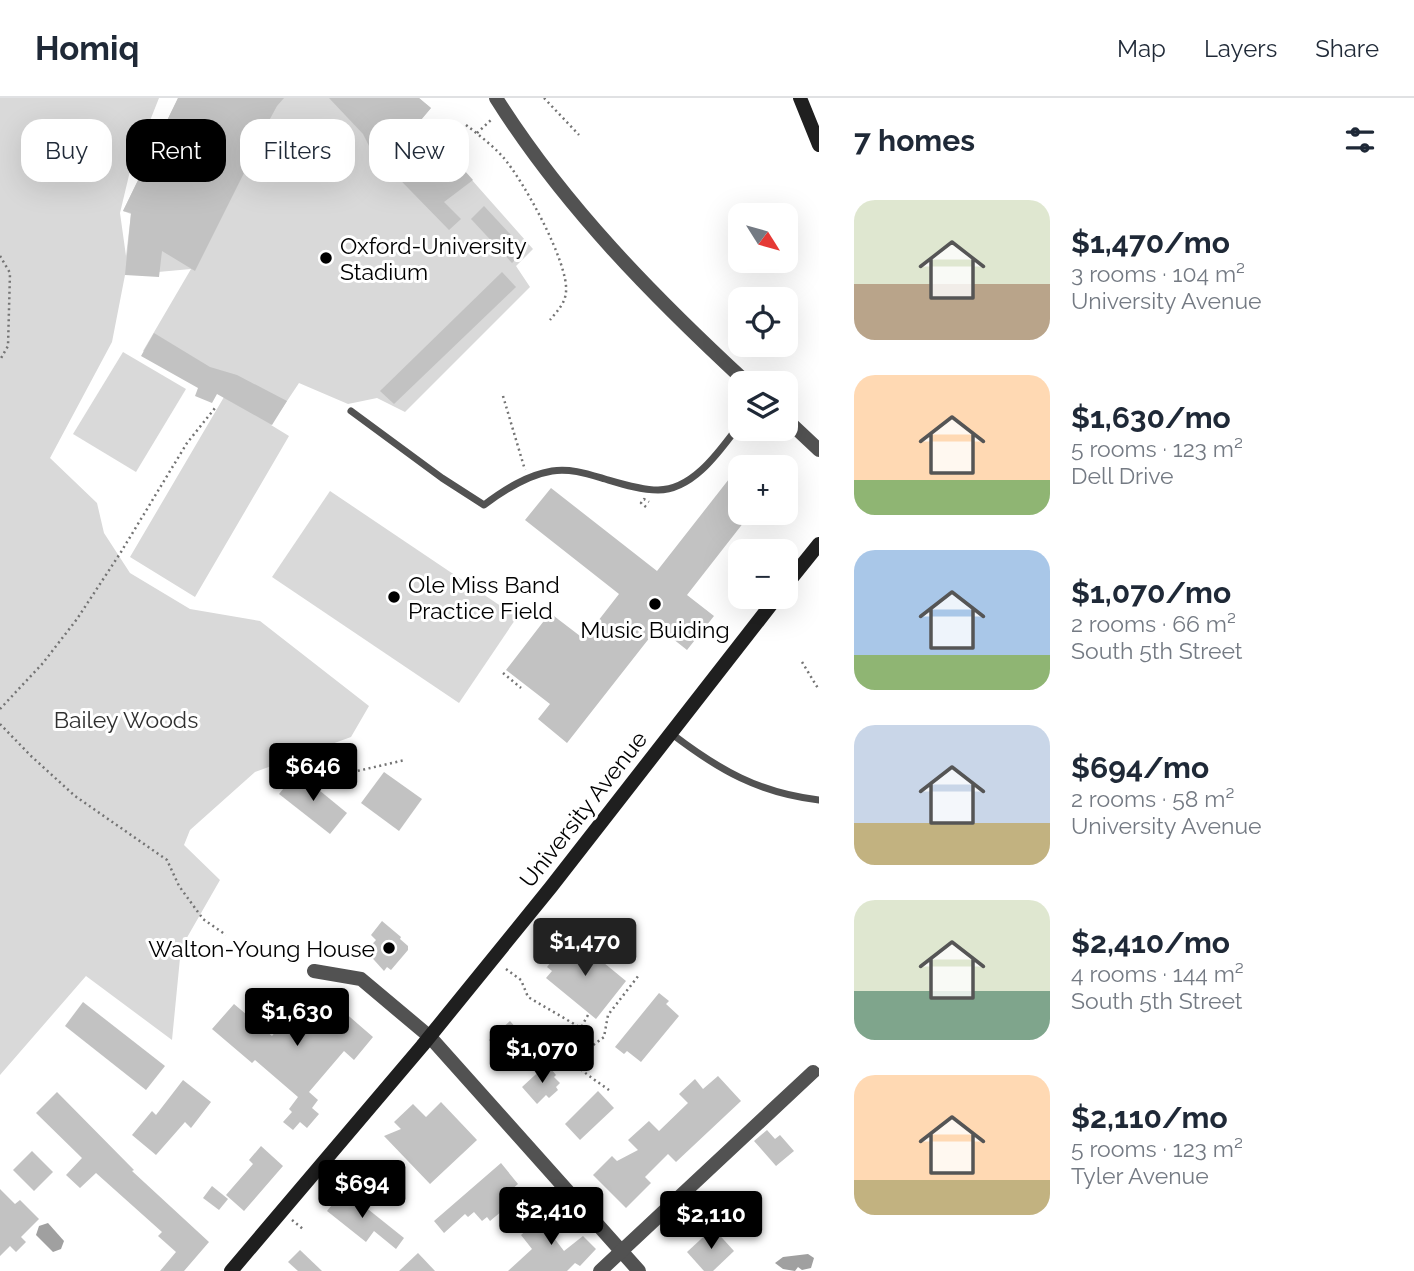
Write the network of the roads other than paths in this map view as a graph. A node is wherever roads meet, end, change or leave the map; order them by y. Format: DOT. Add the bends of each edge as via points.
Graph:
graph roads {
  1 [pos="496,98"];
  2 [pos="800,98"];
  3 [pos="819,145"];
  4 [pos="734,371"];
  5 [pos="351,411"];
  6 [pos="798,430"];
  7 [pos="728,440"];
  8 [pos="819,450"];
  9 [pos="819,544"];
  10 [pos="798,570"];
  11 [pos="768,609"];
  12 [pos="671,734"];
  13 [pos="819,800"];
  14 [pos="314,971"];
  15 [pos="430,1037"];
  16 [pos="813,1072"];
  17 [pos="622,1251"];
  18 [pos="231,1271"];
  19 [pos="600,1271"];
  20 [pos="639,1271"];
  1 -- 4 [label="street" via="562,190 616,254"];
  2 -- 3 [label="street"];
  5 -- 7 [label="lane" via="484,505 528,478 553,471 670,489 700,470"];
  6 -- 8 [label="street"];
  9 -- 10 [label="street"];
  11 -- 12 [label="street, University Avenue"];
  12 -- 13 [label="lane" via="755,786"];
  12 -- 15 [label="street, University Avenue"];
  14 -- 15 [label="street" via="361,979"];
  15 -- 17 [label="street"];
  15 -- 18 [label="street, University Avenue"];
  16 -- 17 [label="street"];
  17 -- 19 [label="street"];
  17 -- 20 [label="street"];
}
